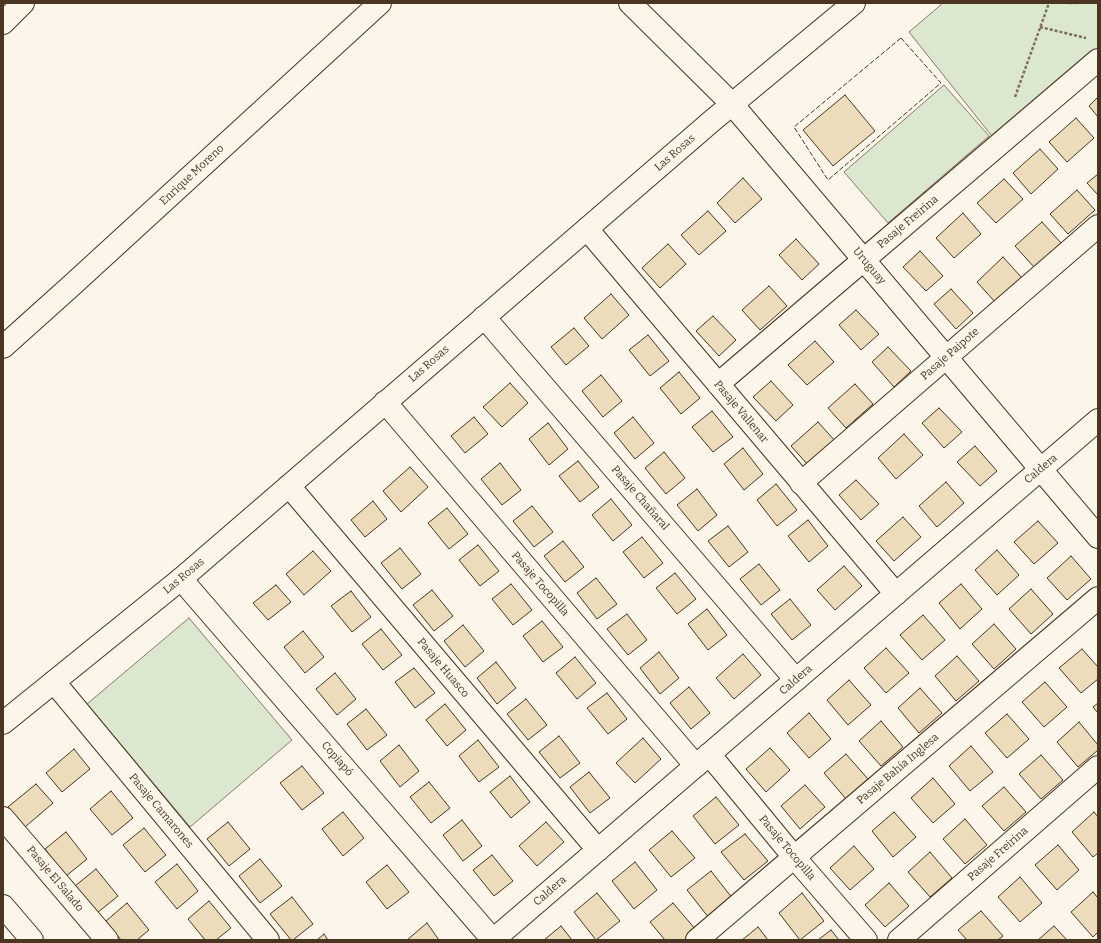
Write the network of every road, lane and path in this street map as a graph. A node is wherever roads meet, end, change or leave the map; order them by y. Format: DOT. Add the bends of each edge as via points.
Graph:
graph roads {
  1 [pos="23,3"];
  2 [pos="380,3"];
  3 [pos="630,3"];
  4 [pos="854,3"];
  5 [pos="1049,3"];
  6 [pos="1069,3"];
  7 [pos="1076,3"];
  8 [pos="3,22"];
  9 [pos="1040,27"];
  10 [pos="1089,38"];
  11 [pos="1098,60"];
  12 [pos="1014,101"];
  13 [pos="732,104"];
  14 [pos="1098,226"];
  15 [pos="587,229"];
  16 [pos="864,260"];
  17 [pos="484,317"];
  18 [pos="3,347"];
  19 [pos="946,358"];
  20 [pos="718,384"];
  21 [pos="386,402"];
  22 [pos="1098,420"];
  23 [pos="1040,469"];
  24 [pos="801,483"];
  25 [pos="289,486"];
  26 [pos="1098,538"];
  27 [pos="181,579"];
  28 [pos="896,594"];
  29 [pos="1098,598"];
  30 [pos="796,680"];
  31 [pos="54,682"];
  32 [pos="3,723"];
  33 [pos="702,760"];
  34 [pos="1098,767"];
  35 [pos="3,818"];
  36 [pos="598,850"];
  37 [pos="794,857"];
  38 [pos="6,915"];
  39 [pos="32,940"];
  40 [pos="107,940"];
  41 [pos="268,940"];
  42 [pos="493,940"];
  43 [pos="697,940"];
  44 [pos="866,940"];
  45 [pos="899,940"];
  1 -- 8 [label="street"];
  2 -- 18 [label="street, Enrique Moreno"];
  3 -- 13 [label="street, Uruguay"];
  4 -- 13 [label="street, Las Rosas"];
  5 -- 9 [label="path"];
  6 -- 7 [label="path"];
  9 -- 10 [label="path"];
  9 -- 12 [label="path"];
  11 -- 16 [label="street, Pasaje Freirina"];
  13 -- 15 [label="street, Las Rosas"];
  13 -- 16 [label="street, Uruguay"];
  14 -- 19 [label="street, Pasaje Paipote"];
  15 -- 17 [label="street, Las Rosas"];
  15 -- 20 [label="street, Pasaje Vallenar"];
  16 -- 19 [label="street, Uruguay"];
  16 -- 20 [label="street, Pasaje Freirina"];
  17 -- 21 [label="street, Las Rosas"];
  17 -- 30 [label="street, Pasaje Chañaral"];
  19 -- 23 [label="street, Uruguay"];
  19 -- 24 [label="street, Pasaje Paipote"];
  20 -- 24 [label="street, Pasaje Vallenar"];
  21 -- 25 [label="street, Las Rosas"];
  21 -- 33 [label="street, Pasaje Tocopilla"];
  22 -- 23 [label="street, Caldera"];
  23 -- 26 [label="street, Uruguay"];
  23 -- 28 [label="street, Caldera"];
  24 -- 28 [label="street, Pasaje Vallenar"];
  25 -- 27 [label="street, Las Rosas"];
  25 -- 36 [label="street, Pasaje Huasco"];
  27 -- 31 [label="street, Las Rosas"];
  27 -- 42 [label="street, Copiapó"];
  28 -- 30 [label="street, Caldera"];
  29 -- 37 [label="street, Pasaje Bahía Inglesa"];
  30 -- 33 [label="street, Caldera"];
  31 -- 32 [label="street, Las Rosas"];
  31 -- 41 [label="street, Pasaje Camarones"];
  33 -- 36 [label="street, Caldera"];
  33 -- 37 [label="street, Pasaje Tocopilla"];
  34 -- 45 [label="street, Pasaje Freirina"];
  35 -- 40 [label="street, Pasaje El Salado"];
  36 -- 42 [label="street, Caldera"];
  37 -- 43 [label="street, Pasaje Bahía Inglesa"];
  37 -- 44 [label="street, Pasaje Tocopilla"];
  38 -- 39 [label="street"];
}
